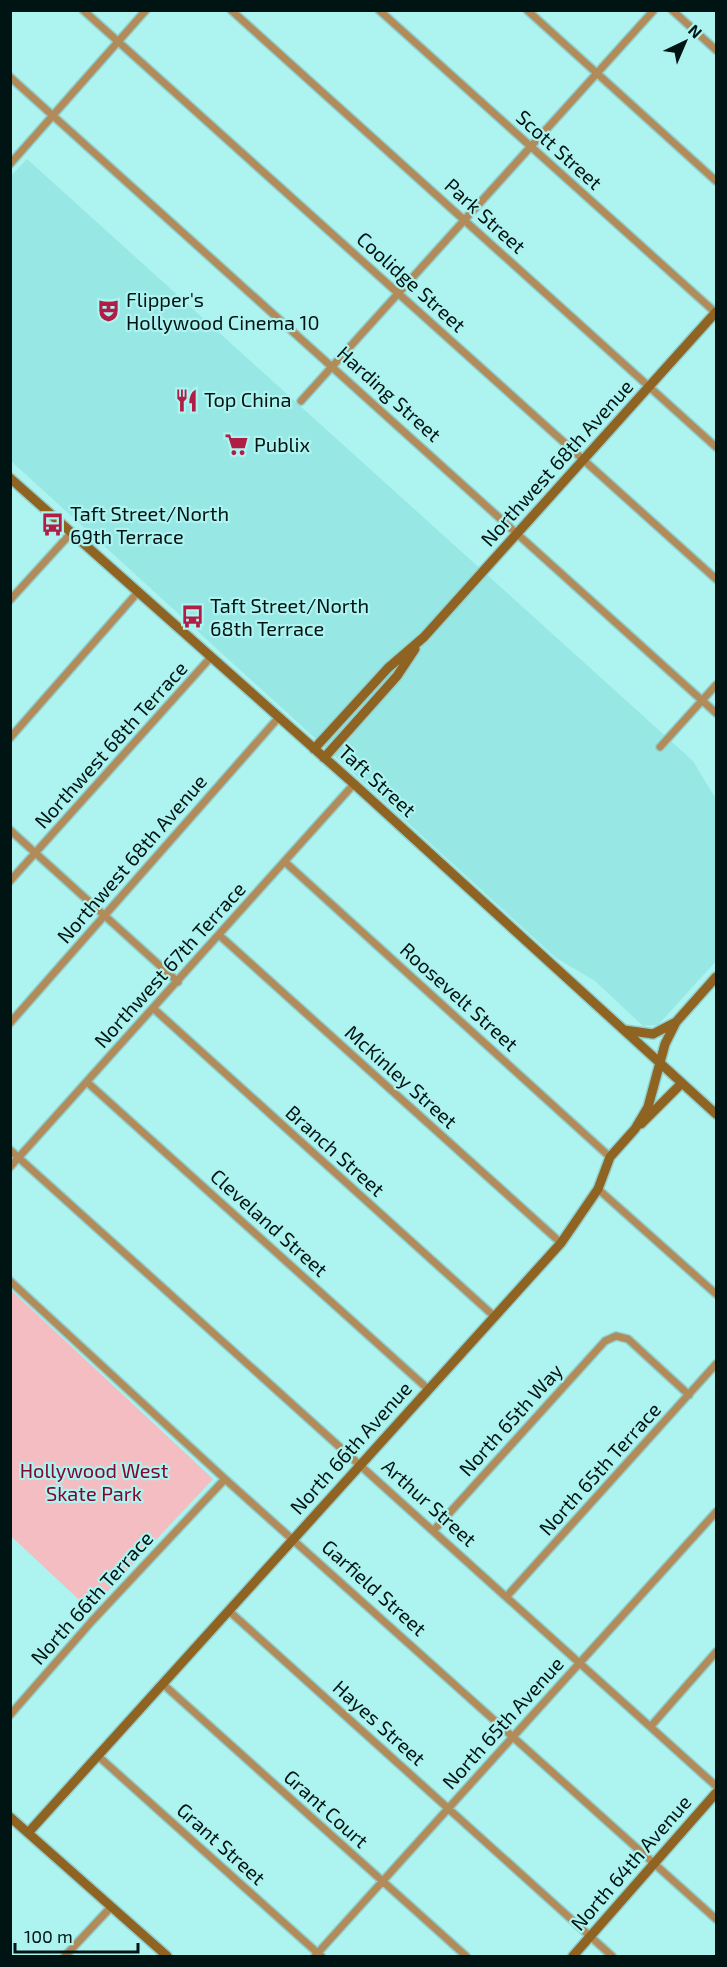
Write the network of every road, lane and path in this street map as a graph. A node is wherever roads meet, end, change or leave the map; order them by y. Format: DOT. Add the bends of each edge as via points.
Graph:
graph roads {
  1 [pos="83,10"];
  2 [pos="146,10"];
  3 [pos="231,10"];
  4 [pos="379,10"];
  5 [pos="527,10"];
  6 [pos="654,10"];
  7 [pos="672,10"];
  8 [pos="118,42"];
  9 [pos="717,50"];
  10 [pos="597,74"];
  11 [pos="10,77"];
  12 [pos="53,116"];
  13 [pos="530,147"];
  14 [pos="10,164"];
  15 [pos="717,181"];
  16 [pos="465,219"];
  17 [pos="398,292"];
  18 [pos="716,313"];
  19 [pos="332,365"];
  20 [pos="650,387"];
  21 [pos="301,401"];
  22 [pos="717,447"];
  23 [pos="584,460"];
  24 [pos="10,478"];
  25 [pos="72,532"];
  26 [pos="518,534"];
  27 [pos="717,579"];
  28 [pos="138,592"];
  29 [pos="10,600"];
  30 [pos="424,637"];
  31 [pos="211,657"];
  32 [pos="717,685"];
  33 [pos="703,700"];
  34 [pos="717,712"];
  35 [pos="279,717"];
  36 [pos="10,738"];
  37 [pos="660,747"];
  38 [pos="314,749"];
  39 [pos="324,758"];
  40 [pos="354,784"];
  41 [pos="10,830"];
  42 [pos="36,853"];
  43 [pos="285,862"];
  44 [pos="10,881"];
  45 [pos="106,917"];
  46 [pos="219,935"];
  47 [pos="717,977"];
  48 [pos="178,982"];
  49 [pos="154,1009"];
  50 [pos="676,1022"];
  51 [pos="10,1023"];
  52 [pos="622,1029"];
  53 [pos="659,1062"];
  54 [pos="87,1083"];
  55 [pos="682,1083"];
  56 [pos="717,1114"];
  57 [pos="634,1129"];
  58 [pos="10,1150"];
  59 [pos="610,1157"];
  60 [pos="19,1158"];
  61 [pos="10,1167"];
  62 [pos="598,1189"];
  63 [pos="561,1243"];
  64 [pos="10,1281"];
  65 [pos="717,1294"];
  66 [pos="495,1317"];
  67 [pos="717,1364"];
  68 [pos="428,1389"];
  69 [pos="689,1395"];
  70 [pos="360,1463"];
  71 [pos="225,1479"];
  72 [pos="717,1512"];
  73 [pos="434,1530"];
  74 [pos="294,1539"];
  75 [pos="508,1595"];
  76 [pos="229,1611"];
  77 [pos="717,1652"];
  78 [pos="581,1661"];
  79 [pos="164,1685"];
  80 [pos="10,1715"];
  81 [pos="651,1726"];
  82 [pos="514,1736"];
  83 [pos="98,1756"];
  84 [pos="717,1786"];
  85 [pos="717,1793"];
  86 [pos="449,1808"];
  87 [pos="10,1817"];
  88 [pos="28,1833"];
  89 [pos="656,1863"];
  90 [pos="382,1881"];
  91 [pos="111,1907"];
  92 [pos="717,1919"];
  93 [pos="591,1936"];
  94 [pos="318,1955"];
  95 [pos="65,1956"];
  96 [pos="167,1956"];
  97 [pos="466,1956"];
  98 [pos="573,1956"];
  99 [pos="612,1956"];
  1 -- 8 [label="street, Coolidge Street"];
  2 -- 8 [label="street"];
  3 -- 16 [label="street, Park Street"];
  4 -- 13 [label="street, Scott Street"];
  5 -- 10 [label="street"];
  6 -- 10 [label="street"];
  7 -- 9 [label="street"];
  8 -- 12 [label="street"];
  8 -- 17 [label="street, Coolidge Street"];
  10 -- 13 [label="street"];
  10 -- 15 [label="street"];
  11 -- 12 [label="street, Harding Street"];
  12 -- 14 [label="street"];
  12 -- 19 [label="street, Harding Street"];
  13 -- 16 [label="street"];
  13 -- 18 [label="street, Scott Street"];
  16 -- 17 [label="street"];
  16 -- 20 [label="street, Park Street"];
  17 -- 19 [label="street"];
  17 -- 23 [label="street, Coolidge Street"];
  18 -- 20 [label="street, Northwest 68th Avenue"];
  19 -- 21 [label="street"];
  19 -- 26 [label="street, Harding Street"];
  20 -- 22 [label="street, Park Street"];
  20 -- 23 [label="street, Northwest 68th Avenue"];
  23 -- 26 [label="street, Northwest 68th Avenue"];
  23 -- 27 [label="street, Coolidge Street"];
  24 -- 25 [label="street, Taft Street"];
  25 -- 28 [label="street, Taft Street"];
  25 -- 29 [label="street"];
  26 -- 30 [label="street, Northwest 68th Avenue"];
  26 -- 33 [label="street, Harding Street"];
  28 -- 31 [label="street, Taft Street"];
  28 -- 36 [label="street"];
  30 -- 38 [label="street, Northwest 68th Avenue" via="388,668"];
  30 -- 39 [label="street, Northwest 68th Avenue" via="397,676"];
  31 -- 35 [label="street, Taft Street"];
  31 -- 42 [label="street, Northwest 68th Terrace"];
  32 -- 33 [label="street"];
  33 -- 34 [label="street, Harding Street"];
  33 -- 37 [label="street"];
  35 -- 38 [label="street, Taft Street"];
  35 -- 45 [label="street, Northwest 68th Avenue"];
  38 -- 39 [label="street, Taft Street"];
  39 -- 40 [label="street, Taft Street"];
  40 -- 43 [label="street, Northwest 67th Terrace"];
  40 -- 52 [label="street, Taft Street"];
  41 -- 42 [label="street"];
  42 -- 44 [label="street, Northwest 68th Terrace"];
  42 -- 45 [label="street"];
  43 -- 46 [label="street, Northwest 67th Terrace"];
  43 -- 59 [label="street, Roosevelt Street"];
  45 -- 48 [label="street"];
  45 -- 51 [label="street, Northwest 68th Avenue"];
  46 -- 48 [label="street, Northwest 67th Terrace"];
  46 -- 63 [label="street, McKinley Street"];
  47 -- 50 [label="street"];
  48 -- 49 [label="street, Northwest 67th Terrace"];
  49 -- 54 [label="street, Northwest 67th Terrace"];
  49 -- 66 [label="street, Branch Street"];
  50 -- 52 [label="street" via="653,1034"];
  50 -- 53 [label="street, North 66th Avenue"];
  52 -- 53 [label="street, Taft Street"];
  53 -- 55 [label="street, Taft Street"];
  53 -- 57 [label="street, North 66th Avenue" via="648,1107"];
  54 -- 60 [label="street, Northwest 67th Terrace"];
  54 -- 68 [label="street, Cleveland Street"];
  55 -- 56 [label="street, Taft Street"];
  55 -- 57 [label="street"];
  57 -- 59 [label="street, North 66th Avenue"];
  58 -- 60 [label="street, Arthur Street"];
  59 -- 62 [label="street, North 66th Avenue"];
  60 -- 61 [label="street, Northwest 67th Terrace"];
  60 -- 70 [label="street, Arthur Street"];
  62 -- 63 [label="street, North 66th Avenue"];
  62 -- 65 [label="street"];
  63 -- 66 [label="street, North 66th Avenue"];
  64 -- 71 [label="street, Garfield Street"];
  66 -- 68 [label="street, North 66th Avenue"];
  67 -- 69 [label="street, North 65th Terrace"];
  68 -- 70 [label="street, North 66th Avenue"];
  69 -- 73 [label="street, North 65th Way" via="628,1339 616,1336 605,1341"];
  69 -- 75 [label="street, North 65th Terrace"];
  70 -- 73 [label="street, Arthur Street"];
  70 -- 74 [label="street, North 66th Avenue"];
  71 -- 74 [label="street, Garfield Street"];
  71 -- 80 [label="street, North 66th Terrace"];
  72 -- 78 [label="street, North 65th Avenue"];
  73 -- 75 [label="street, Arthur Street"];
  74 -- 76 [label="street, North 66th Avenue"];
  74 -- 82 [label="street, Garfield Street"];
  75 -- 78 [label="street, Arthur Street"];
  76 -- 79 [label="street, North 66th Avenue"];
  76 -- 86 [label="street, Hayes Street"];
  77 -- 81 [label="street"];
  78 -- 81 [label="street, Arthur Street"];
  78 -- 82 [label="street, North 65th Avenue"];
  79 -- 83 [label="street, North 66th Avenue"];
  79 -- 90 [label="street, Grant Court"];
  81 -- 84 [label="street, Arthur Street"];
  82 -- 86 [label="street, North 65th Avenue"];
  82 -- 89 [label="street, Garfield Street"];
  83 -- 88 [label="street, North 66th Avenue"];
  83 -- 94 [label="street, Grant Street"];
  85 -- 89 [label="street, North 64th Avenue"];
  86 -- 90 [label="street, North 65th Avenue"];
  86 -- 93 [label="street, Hayes Street"];
  87 -- 88 [label="street"];
  88 -- 91 [label="street"];
  89 -- 92 [label="street, Garfield Street"];
  89 -- 93 [label="street, North 64th Avenue"];
  90 -- 94 [label="street, North 65th Avenue"];
  90 -- 97 [label="street, Grant Court"];
  91 -- 95 [label="street"];
  91 -- 96 [label="street"];
  93 -- 98 [label="street, North 64th Avenue"];
  93 -- 99 [label="street, Hayes Street"];
}
